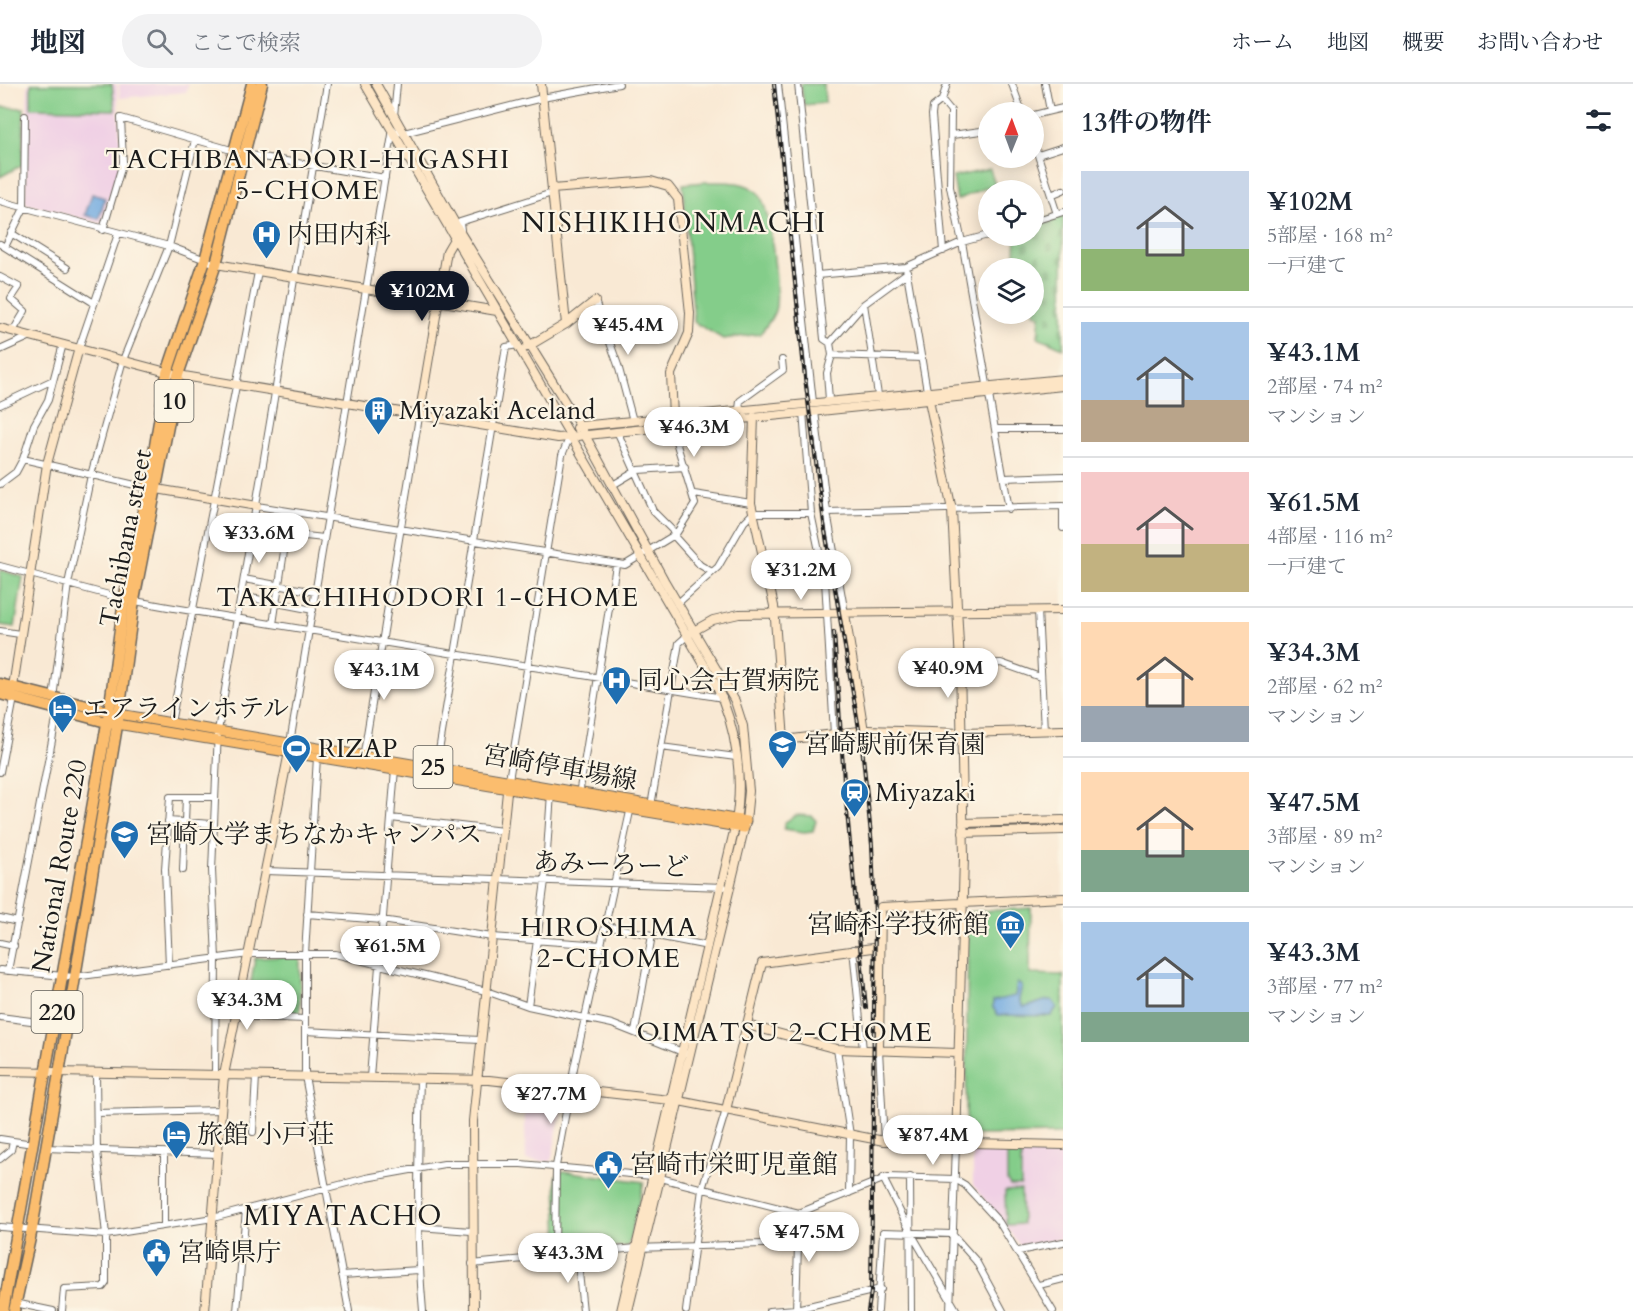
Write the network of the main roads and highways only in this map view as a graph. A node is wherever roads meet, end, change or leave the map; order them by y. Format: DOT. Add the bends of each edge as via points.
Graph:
graph roads {
  1 [pos="252,84"];
  2 [pos="262,84"];
  3 [pos="240,153"];
  4 [pos="211,262"];
  5 [pos="152,488"];
  6 [pos="0,684"];
  7 [pos="14,693"];
  8 [pos="0,694"];
  9 [pos="113,718"];
  10 [pos="218,736"];
  11 [pos="290,748"];
  12 [pos="363,760"];
  13 [pos="435,772"];
  14 [pos="741,824"];
  15 [pos="68,977"];
  16 [pos="9,1303"];
  17 [pos="3,1311"];
  1 -- 3 [label="highway, Tachibana street / 10"];
  2 -- 3 [label="highway, Tachibana street / 10"];
  3 -- 4 [label="highway, Tachibana street / 10"];
  4 -- 5 [label="highway, Tachibana street / 10" via="178,375"];
  4 -- 5 [label="highway, Tachibana street / 10" via="166,373"];
  5 -- 9 [label="highway, Tachibana street / 10" via="129,599"];
  6 -- 7 [label="highway"];
  7 -- 8 [label="highway"];
  7 -- 9 [label="highway" via="58,709"];
  7 -- 9 [label="highway" via="53,698"];
  9 -- 10 [label="main road, 宮崎停車場線 / 25"];
  9 -- 10 [label="main road, 宮崎停車場線 / 25" via="171,723"];
  9 -- 15 [label="highway, National Route 220 / 220"];
  10 -- 11 [label="main road, 宮崎停車場線 / 25"];
  11 -- 12 [label="main road, 宮崎停車場線 / 25"];
  11 -- 12 [label="main road, 宮崎停車場線 / 25" via="317,757"];
  12 -- 13 [label="main road, 宮崎停車場線 / 25"];
  12 -- 13 [label="main road, 宮崎停車場線 / 25" via="395,769"];
  13 -- 14 [label="main road, 宮崎停車場線 / 25"];
  15 -- 16 [label="highway, National Route 220 / 220" via="45,1072"];
  15 -- 16 [label="highway, National Route 220 / 220" via="59,1073 32,1229"];
  16 -- 17 [label="highway, National Route 220 / 220"];
}
